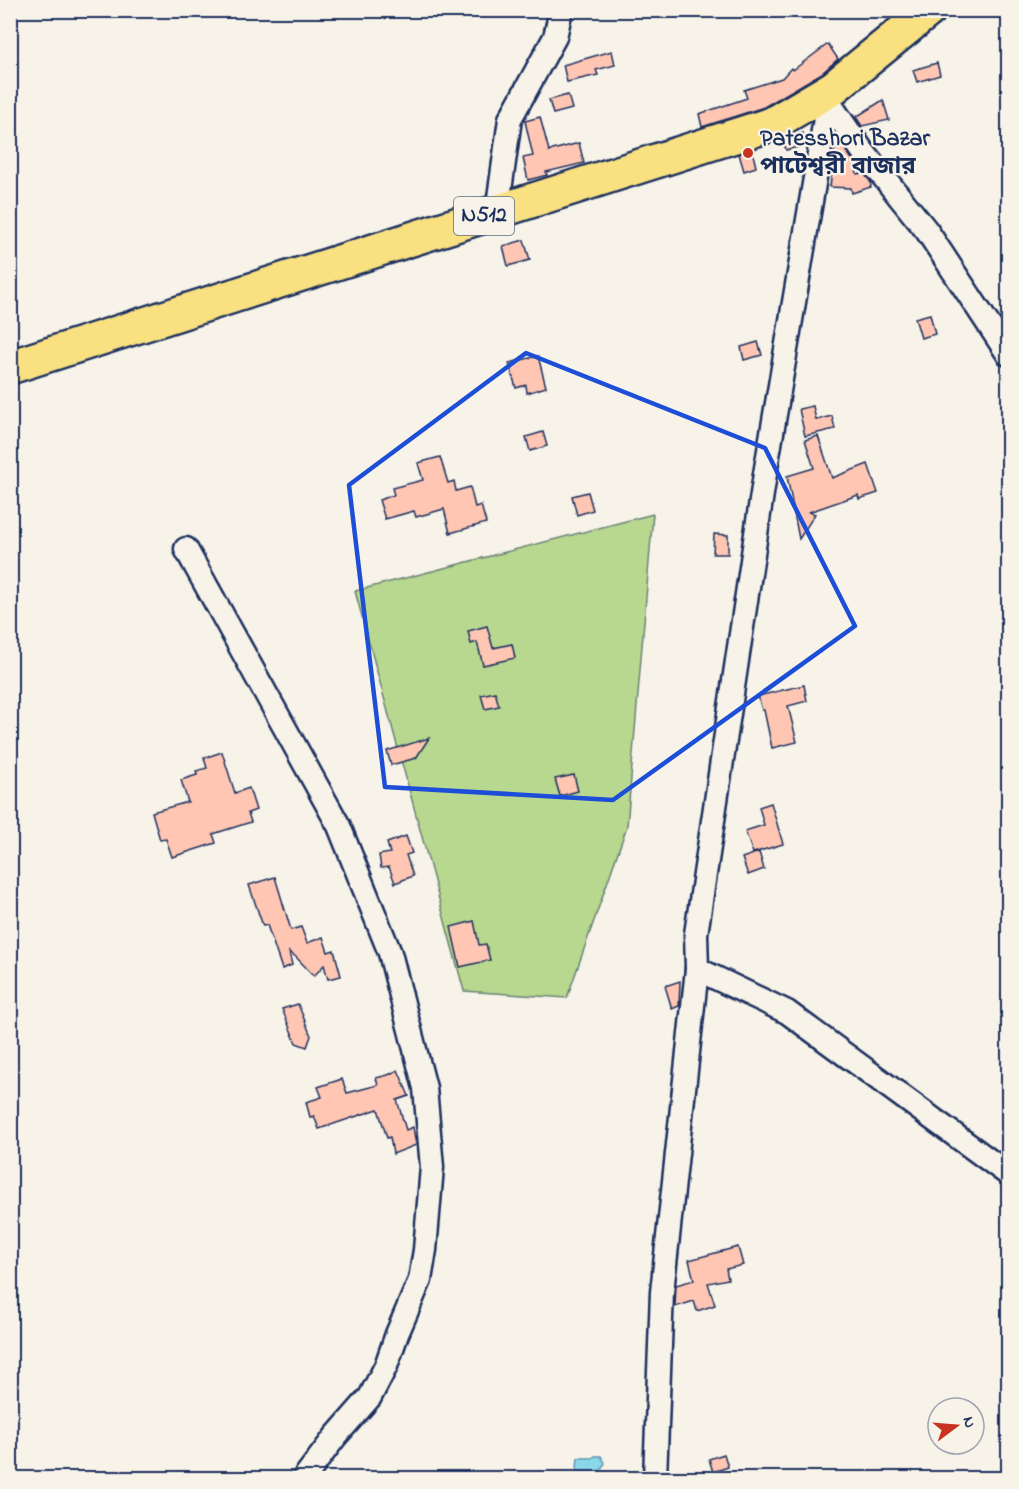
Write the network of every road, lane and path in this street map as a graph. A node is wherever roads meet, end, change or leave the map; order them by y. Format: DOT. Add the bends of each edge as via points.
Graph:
graph roads {
  1 [pos="561,10"];
  2 [pos="929,10"];
  3 [pos="831,95"];
  4 [pos="497,212"];
  5 [pos="1008,354"];
  6 [pos="10,367"];
  7 [pos="186,549"];
  8 [pos="697,969"];
  9 [pos="1008,1174"];
  10 [pos="304,1479"];
  11 [pos="655,1479"];
  1 -- 4 [label="street" via="555,38 510,119"];
  2 -- 3 [label="highway, N512"];
  3 -- 4 [label="highway, N512" via="772,124"];
  3 -- 5 [label="street" via="861,149 927,231"];
  3 -- 8 [label="street" via="736,662 696,934"];
  4 -- 6 [label="highway, N512"];
  7 -- 10 [label="street" via="339,826 390,953 425,1088 432,1167 420,1280 370,1397"];
  8 -- 9 [label="street" via="787,1012"];
  8 -- 11 [label="street" via="662,1292"];
}
